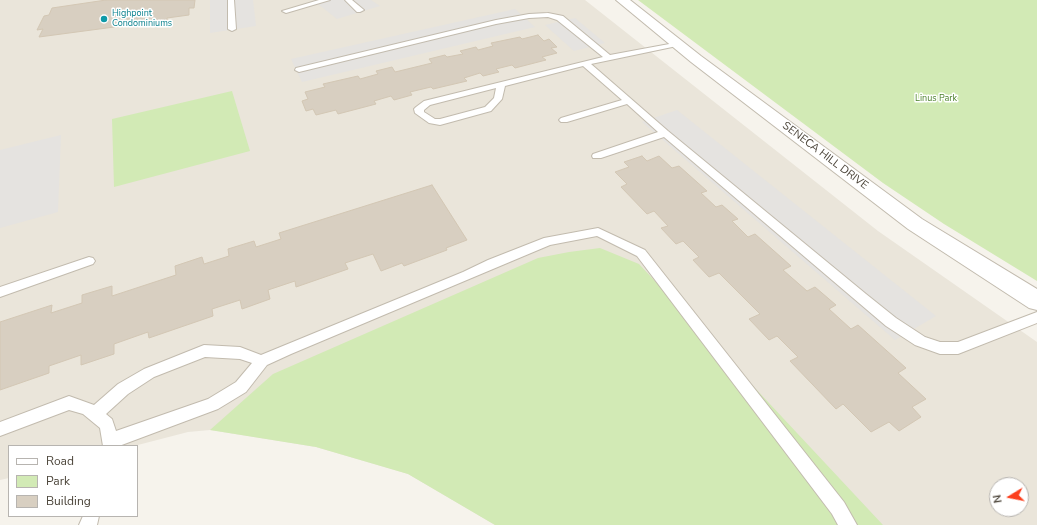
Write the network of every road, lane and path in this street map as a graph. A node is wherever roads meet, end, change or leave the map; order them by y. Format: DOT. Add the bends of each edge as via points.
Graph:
graph roads {
  1 [pos="231,0"];
  2 [pos="327,0"];
  3 [pos="348,0"];
  4 [pos="622,0"];
  5 [pos="360,10"];
  6 [pos="286,11"];
  7 [pos="232,29"];
  8 [pos="677,44"];
  9 [pos="610,58"];
  10 [pos="585,63"];
  11 [pos="299,70"];
  12 [pos="502,86"];
  13 [pos="628,101"];
  14 [pos="564,120"];
  15 [pos="665,133"];
  16 [pos="597,156"];
  17 [pos="89,261"];
  18 [pos="0,292"];
  19 [pos="1037,301"];
  20 [pos="1037,317"];
  21 [pos="262,361"];
  22 [pos="95,414"];
  23 [pos="0,429"];
  24 [pos="110,443"];
  25 [pos="848,525"];
  1 -- 7 [label="lane"];
  2 -- 6 [label="lane"];
  3 -- 5 [label="lane"];
  4 -- 8 [label="street, SENECA HILL DRIVE"];
  8 -- 9 [label="lane"];
  8 -- 19 [label="street, SENECA HILL DRIVE" via="915,224"];
  9 -- 10 [label="lane"];
  9 -- 11 [label="lane" via="560,18 548,15 496,22"];
  10 -- 12 [label="lane"];
  10 -- 13 [label="lane"];
  12 -- 12 [label="lane" via="427,103 419,109 420,113 432,121 440,122 488,109 498,99"];
  13 -- 14 [label="lane"];
  13 -- 15 [label="lane"];
  15 -- 16 [label="lane"];
  15 -- 20 [label="lane" via="891,322 920,341 940,348 958,348"];
  17 -- 18 [label="lane"];
  21 -- 22 [label="lane" via="240,353 204,351 149,373 123,390"];
  21 -- 24 [label="lane" via="241,387 213,404"];
  21 -- 25 [label="lane" via="548,241 598,232 642,253 838,508"];
  22 -- 23 [label="lane" via="69,403"];
  22 -- 24 [label="lane" via="107,424"];
}
